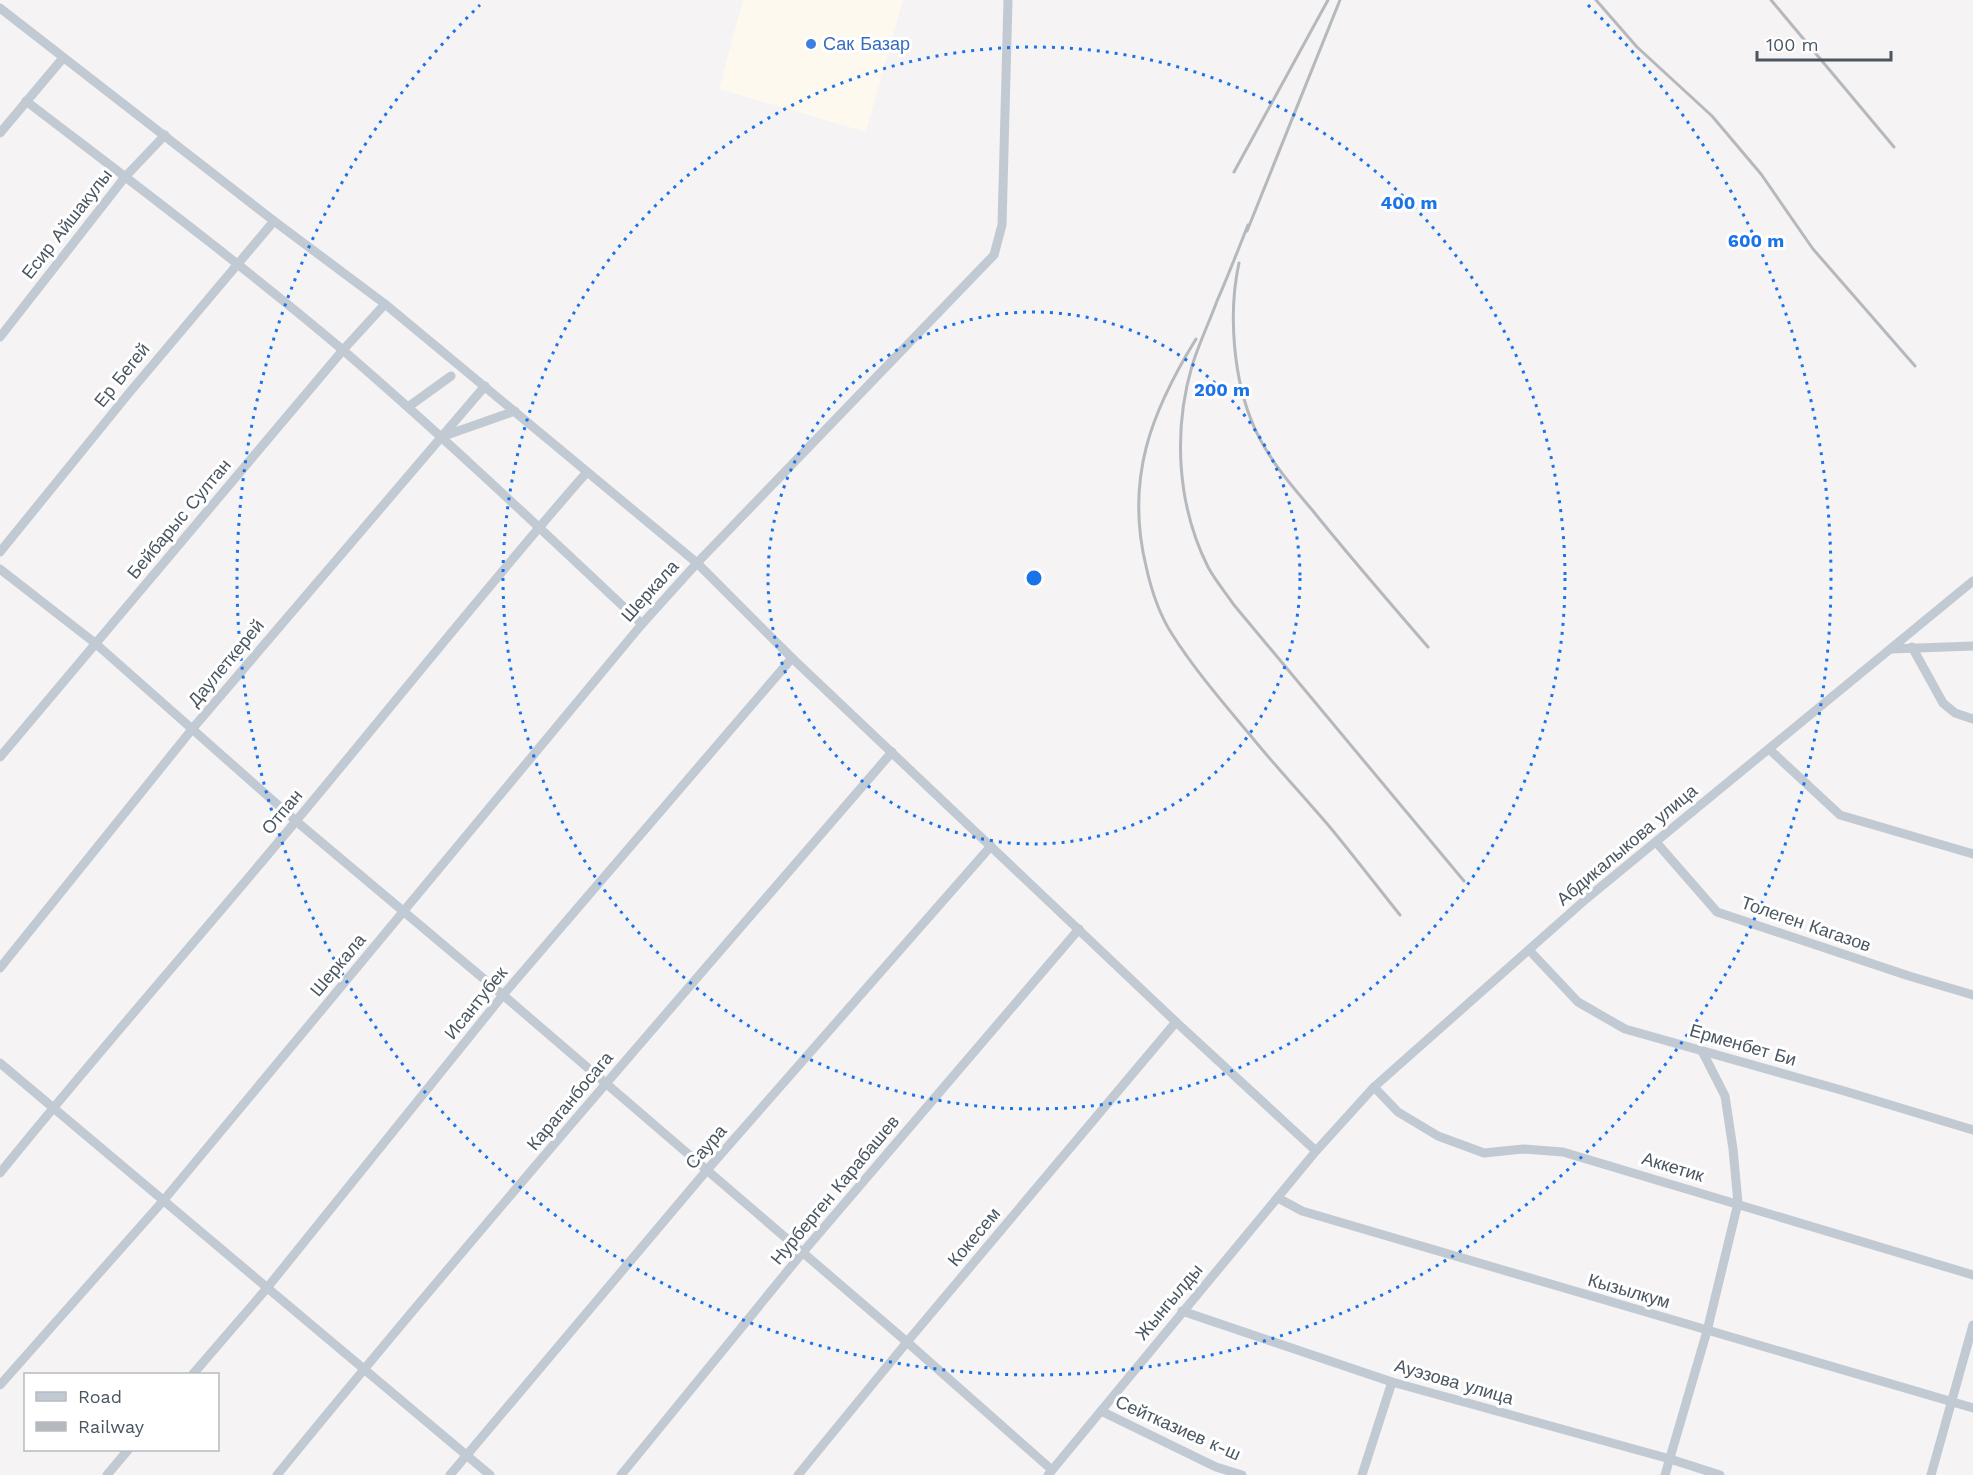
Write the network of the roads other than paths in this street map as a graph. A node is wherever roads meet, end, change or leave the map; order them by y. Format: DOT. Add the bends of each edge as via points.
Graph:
graph roads {
  1 [pos="1008,0"];
  2 [pos="0,8"];
  3 [pos="63,58"];
  4 [pos="26,101"];
  5 [pos="0,133"];
  6 [pos="165,135"];
  7 [pos="125,177"];
  8 [pos="274,221"];
  9 [pos="237,263"];
  10 [pos="385,304"];
  11 [pos="0,337"];
  12 [pos="343,350"];
  13 [pos="451,376"];
  14 [pos="485,386"];
  15 [pos="408,407"];
  16 [pos="515,411"];
  17 [pos="441,437"];
  18 [pos="587,472"];
  19 [pos="538,527"];
  20 [pos="0,552"];
  21 [pos="697,563"];
  22 [pos="0,568"];
  23 [pos="1973,581"];
  24 [pos="642,624"];
  25 [pos="95,644"];
  26 [pos="1973,646"];
  27 [pos="1912,647"];
  28 [pos="1890,649"];
  29 [pos="792,658"];
  30 [pos="1973,719"];
  31 [pos="193,728"];
  32 [pos="1769,749"];
  33 [pos="892,752"];
  34 [pos="0,757"];
  35 [pos="296,821"];
  36 [pos="1656,842"];
  37 [pos="991,846"];
  38 [pos="1973,854"];
  39 [pos="404,911"];
  40 [pos="1079,930"];
  41 [pos="1528,950"];
  42 [pos="0,968"];
  43 [pos="503,995"];
  44 [pos="1973,995"];
  45 [pos="1176,1022"];
  46 [pos="1701,1051"];
  47 [pos="0,1064"];
  48 [pos="606,1083"];
  49 [pos="1374,1087"];
  50 [pos="52,1108"];
  51 [pos="1973,1130"];
  52 [pos="1316,1150"];
  53 [pos="707,1170"];
  54 [pos="0,1173"];
  55 [pos="1278,1198"];
  56 [pos="163,1201"];
  57 [pos="1738,1203"];
  58 [pos="803,1252"];
  59 [pos="1973,1275"];
  60 [pos="267,1288"];
  61 [pos="1182,1311"];
  62 [pos="1973,1325"];
  63 [pos="1707,1331"];
  64 [pos="907,1342"];
  65 [pos="364,1369"];
  66 [pos="194,1373"];
  67 [pos="1392,1382"];
  68 [pos="0,1385"];
  69 [pos="1952,1401"];
  70 [pos="1973,1408"];
  71 [pos="1101,1411"];
  72 [pos="127,1451"];
  73 [pos="466,1455"];
  74 [pos="1670,1459"];
  75 [pos="1050,1472"];
  76 [pos="106,1475"];
  77 [pos="278,1475"];
  78 [pos="450,1475"];
  79 [pos="490,1475"];
  80 [pos="621,1475"];
  81 [pos="798,1475"];
  82 [pos="1242,1475"];
  83 [pos="1362,1475"];
  84 [pos="1665,1475"];
  85 [pos="1720,1475"];
  86 [pos="1931,1475"];
  1 -- 21 [label="street, Шеркала" via="1002,225 994,255"];
  2 -- 3 [label="street"];
  3 -- 4 [label="street"];
  3 -- 6 [label="street"];
  4 -- 5 [label="street"];
  4 -- 7 [label="street"];
  6 -- 7 [label="street, Есир Айшакулы"];
  6 -- 8 [label="street"];
  7 -- 9 [label="street"];
  7 -- 11 [label="street, Есир Айшакулы"];
  8 -- 9 [label="street, Ер Бегей"];
  8 -- 10 [label="street"];
  9 -- 12 [label="street"];
  9 -- 20 [label="street, Ер Бегей"];
  10 -- 12 [label="street, Бейбарыс Султан"];
  10 -- 14 [label="street"];
  12 -- 15 [label="street"];
  12 -- 25 [label="street, Бейбарыс Султан"];
  13 -- 15 [label="street"];
  14 -- 16 [label="street"];
  14 -- 17 [label="street, Даулеткерей"];
  15 -- 17 [label="street"];
  16 -- 17 [label="street"];
  16 -- 18 [label="street"];
  17 -- 19 [label="street"];
  17 -- 31 [label="street, Даулеткерей"];
  18 -- 19 [label="street, Отпан"];
  18 -- 21 [label="street"];
  19 -- 24 [label="street"];
  19 -- 35 [label="street, Отпан"];
  21 -- 24 [label="street, Шеркала"];
  21 -- 29 [label="street"];
  22 -- 25 [label="street"];
  23 -- 28 [label="street, Абдикалыкова улица"];
  24 -- 39 [label="street, Шеркала"];
  25 -- 31 [label="street"];
  25 -- 34 [label="street, Бейбарыс Султан"];
  26 -- 27 [label="street"];
  27 -- 28 [label="street"];
  27 -- 30 [label="street" via="1944,703 1954,713"];
  28 -- 32 [label="street, Абдикалыкова улица"];
  29 -- 33 [label="street"];
  29 -- 43 [label="street, Исантубек"];
  31 -- 35 [label="street"];
  31 -- 42 [label="street, Даулеткерей"];
  32 -- 36 [label="street, Абдикалыкова улица"];
  32 -- 38 [label="street" via="1840,815"];
  33 -- 37 [label="street"];
  33 -- 48 [label="street, Караганбосага"];
  35 -- 39 [label="street"];
  35 -- 50 [label="street, Отпан"];
  36 -- 41 [label="street, Абдикалыкова улица"];
  36 -- 44 [label="street, Толеген Кагазов" via="1717,912"];
  37 -- 40 [label="street"];
  37 -- 53 [label="street, Саура"];
  39 -- 43 [label="street"];
  39 -- 56 [label="street, Шеркала"];
  40 -- 45 [label="street"];
  40 -- 58 [label="street, Нурберген Карабашев"];
  41 -- 46 [label="street, Ерменбет Би" via="1578,1002 1625,1029"];
  41 -- 49 [label="street, Абдикалыкова улица"];
  43 -- 48 [label="street"];
  43 -- 60 [label="street, Исантубек"];
  45 -- 52 [label="street"];
  45 -- 64 [label="street, Кокесем"];
  46 -- 51 [label="street, Ерменбет Би"];
  46 -- 57 [label="street" via="1725,1096"];
  47 -- 50 [label="street"];
  48 -- 53 [label="street"];
  48 -- 65 [label="street, Караганбосага"];
  49 -- 52 [label="street, Абдикалыкова улица"];
  49 -- 57 [label="street, Аккетик" via="1398,1112 1438,1136 1484,1153 1523,1149 1563,1152"];
  50 -- 54 [label="street, Отпан"];
  50 -- 56 [label="street"];
  52 -- 55 [label="street, Жынгылды"];
  53 -- 58 [label="street"];
  53 -- 73 [label="street, Саура"];
  55 -- 61 [label="street, Жынгылды"];
  55 -- 63 [label="street, Кызылкум" via="1302,1211"];
  56 -- 60 [label="street"];
  56 -- 68 [label="street, Шеркала"];
  57 -- 59 [label="street, Аккетик"];
  57 -- 63 [label="street"];
  58 -- 64 [label="street"];
  58 -- 80 [label="street, Нурберген Карабашев"];
  60 -- 65 [label="street"];
  60 -- 66 [label="street, Исантубек"];
  61 -- 67 [label="street, Ауэзова улица"];
  61 -- 71 [label="street, Жынгылды"];
  62 -- 69 [label="street"];
  63 -- 69 [label="street, Кызылкум"];
  63 -- 74 [label="street"];
  64 -- 75 [label="street"];
  64 -- 81 [label="street, Кокесем"];
  65 -- 73 [label="street"];
  65 -- 77 [label="street, Караганбосага"];
  67 -- 74 [label="street, Ауэзова улица"];
  67 -- 83 [label="street"];
  69 -- 70 [label="street, Кызылкум"];
  69 -- 86 [label="street"];
  71 -- 75 [label="street, Жынгылды"];
  71 -- 82 [label="street, Сейтказиев к-ш" via="1216,1467"];
  72 -- 76 [label="street"];
  73 -- 78 [label="street, Саура"];
  73 -- 79 [label="street"];
  74 -- 84 [label="street"];
  74 -- 85 [label="street, Ауэзова улица"];
}
